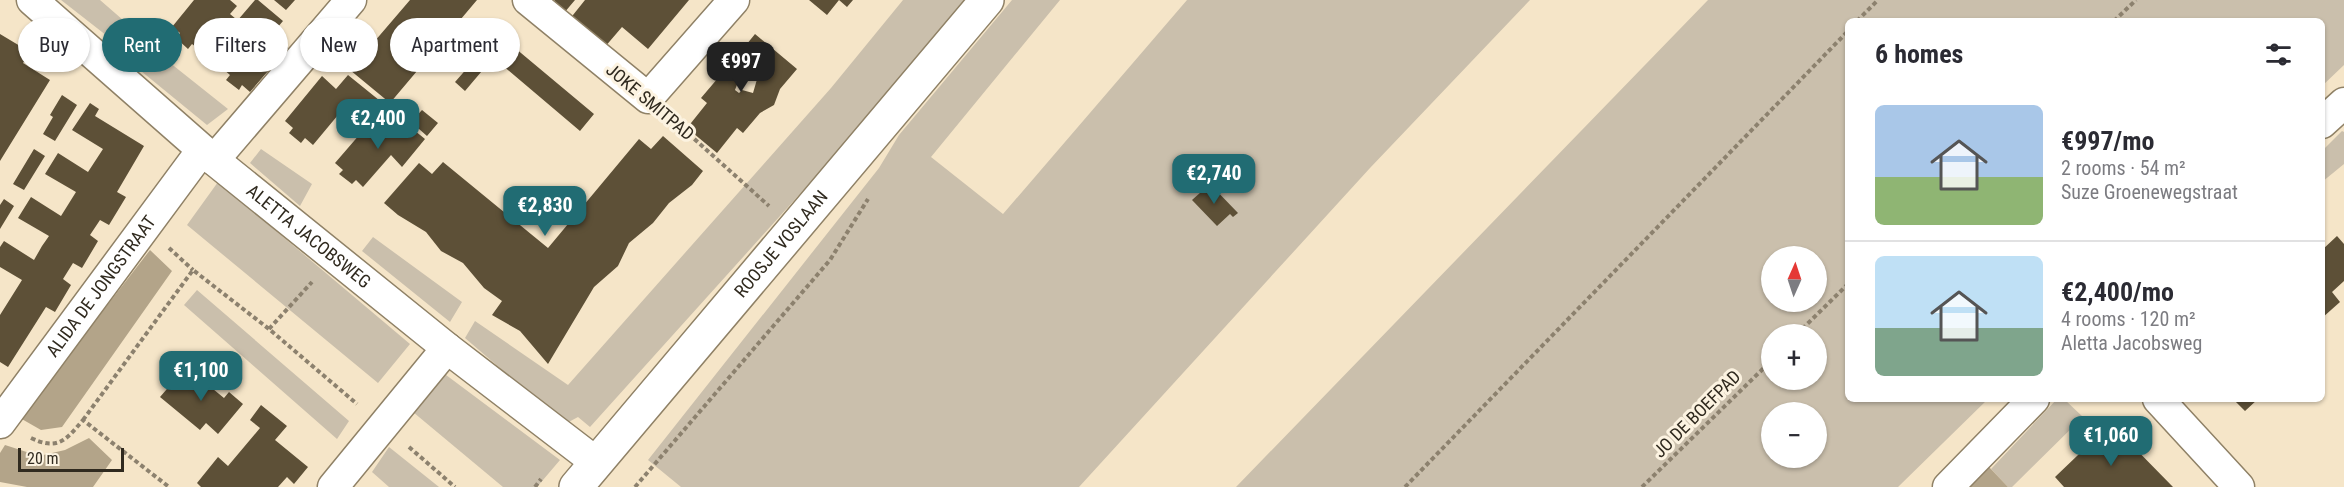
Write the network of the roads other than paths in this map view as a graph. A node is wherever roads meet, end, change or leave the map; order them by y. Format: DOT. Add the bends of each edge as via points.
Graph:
graph roads {
  1 [pos="32,0"];
  2 [pos="351,0"];
  3 [pos="528,0"];
  4 [pos="734,0"];
  5 [pos="987,0"];
  6 [pos="2344,103"];
  7 [pos="2325,120"];
  8 [pos="208,155"];
  9 [pos="447,348"];
  10 [pos="2031,402"];
  11 [pos="2161,402"];
  12 [pos="0,423"];
  13 [pos="586,475"];
  14 [pos="333,487"];
  15 [pos="1948,487"];
  16 [pos="2239,487"];
  1 -- 8 [label="street, ALETTA JACOBSWEG"];
  2 -- 8 [label="street, ALIDA DE JONGSTRAAT"];
  3 -- 4 [label="street, JOKE SMITPAD" via="648,98"];
  5 -- 13 [label="street, ROOSJE VOSLAAN"];
  6 -- 7 [label="street"];
  8 -- 9 [label="street, ALETTA JACOBSWEG"];
  8 -- 12 [label="street, ALIDA DE JONGSTRAAT"];
  9 -- 13 [label="street, ALETTA JACOBSWEG"];
  9 -- 14 [label="street"];
  10 -- 15 [label="street"];
  11 -- 16 [label="street"];
}
